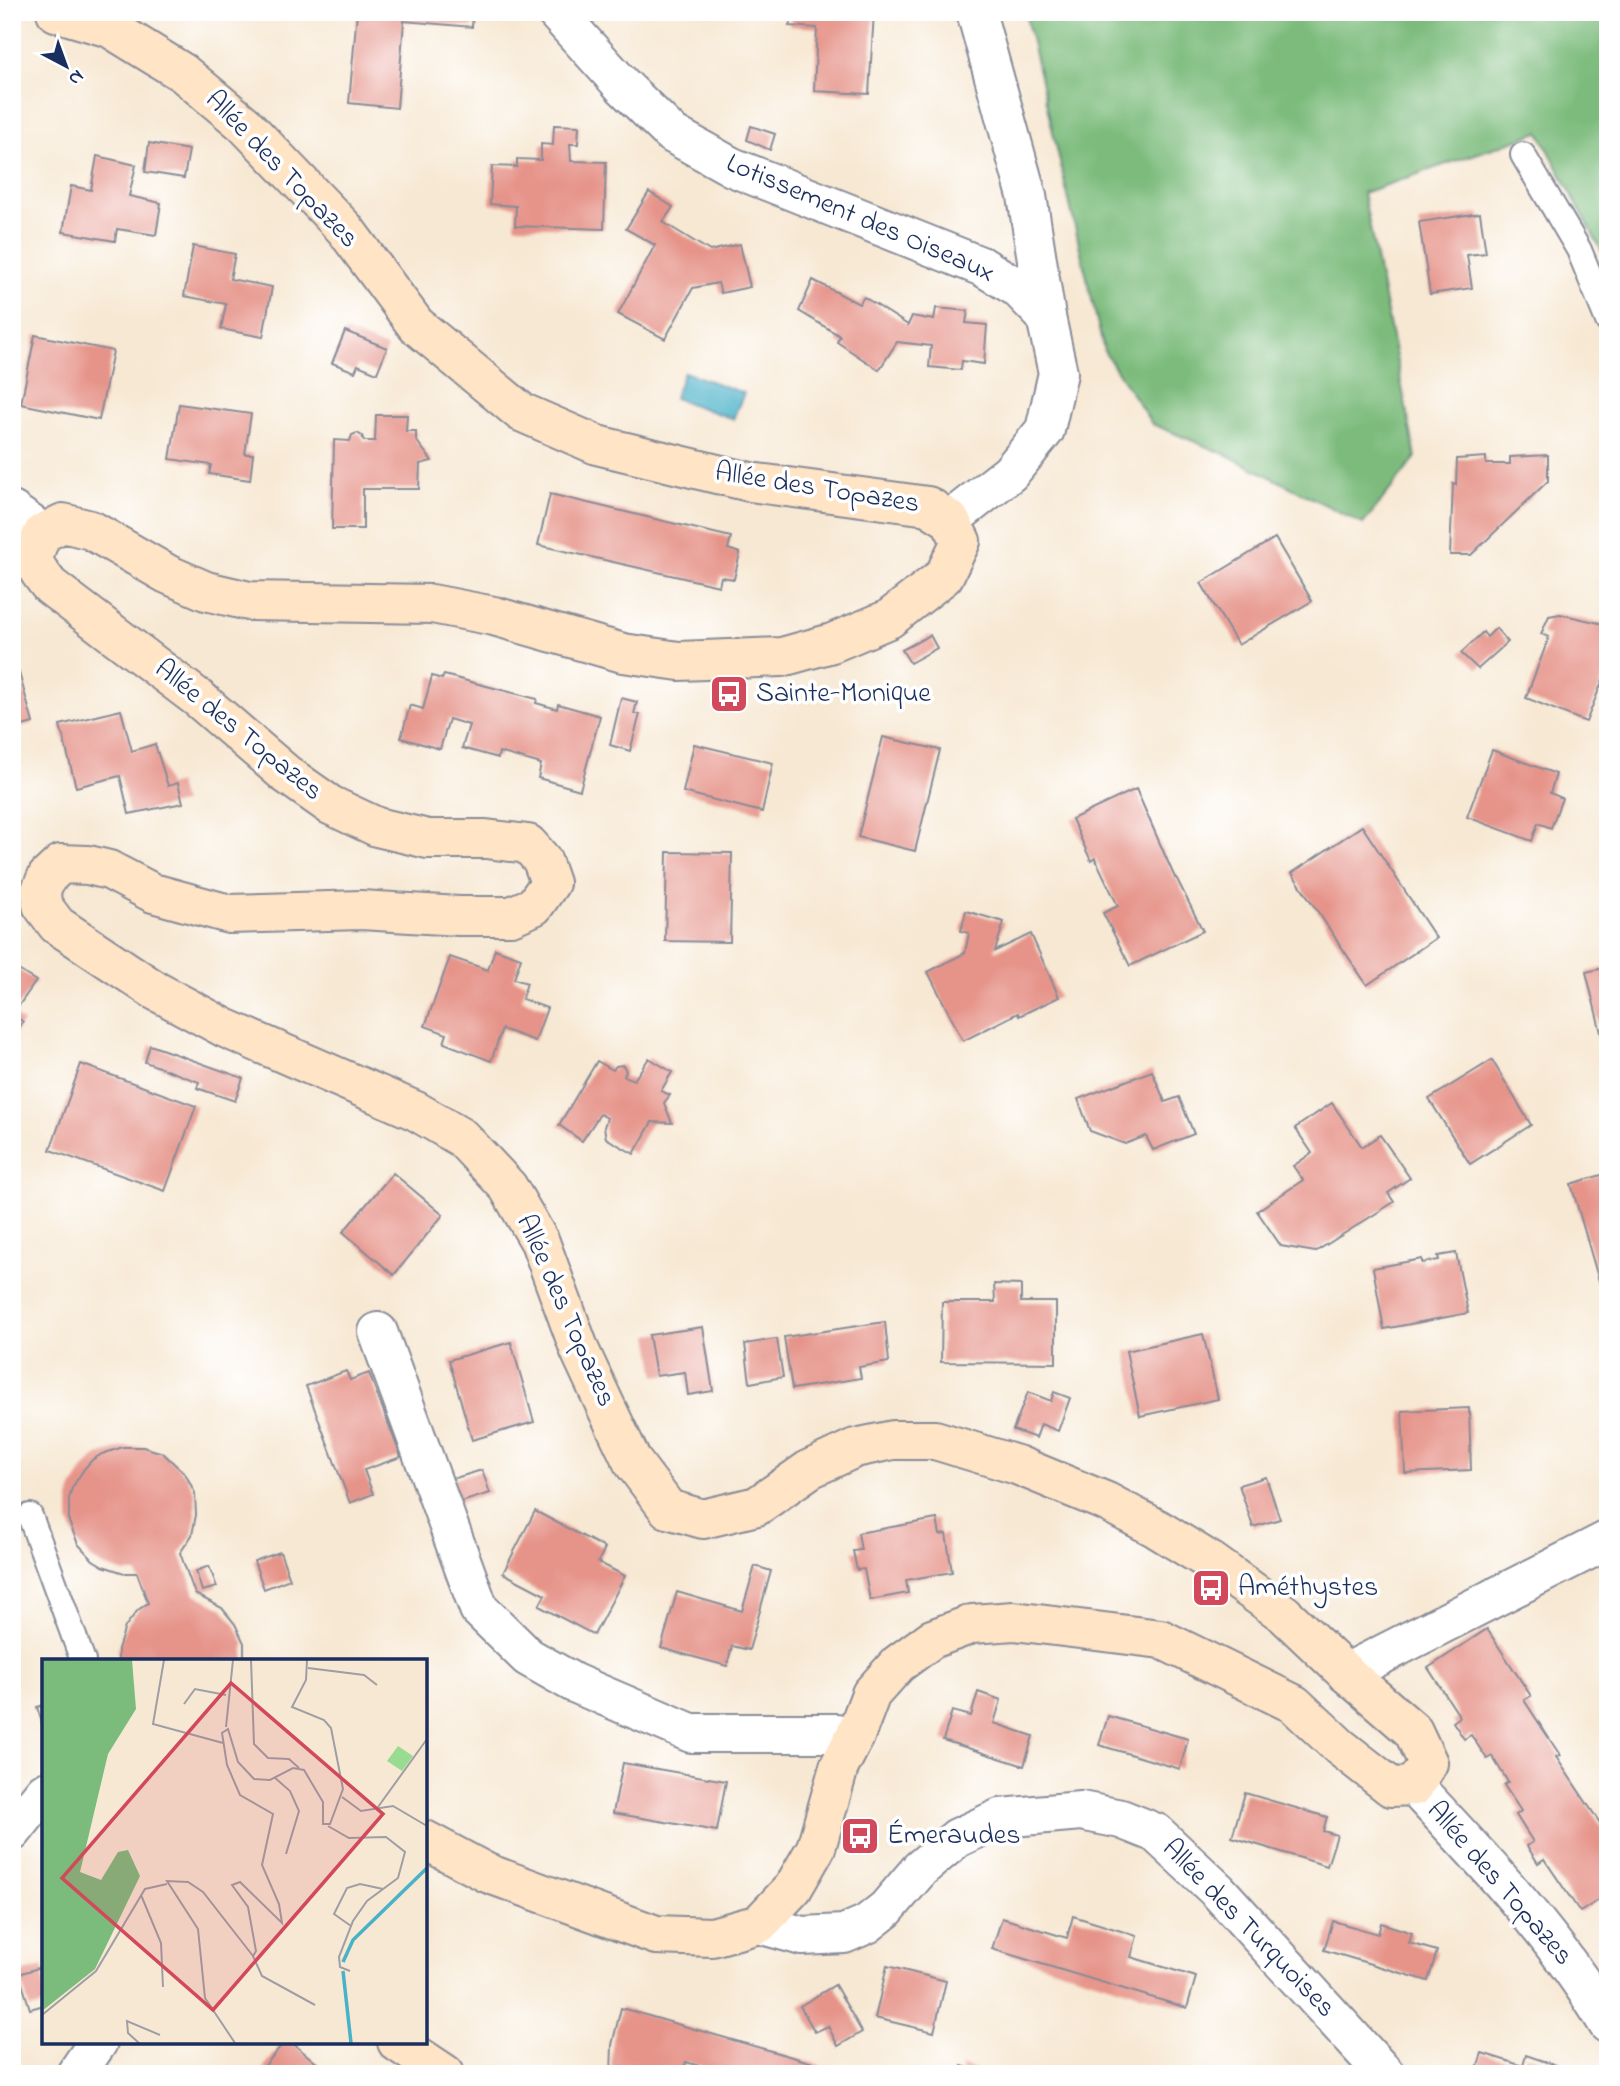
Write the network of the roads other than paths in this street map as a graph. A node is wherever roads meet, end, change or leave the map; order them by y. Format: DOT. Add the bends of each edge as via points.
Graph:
graph roads {
  1 [pos="56,12"];
  2 [pos="556,12"];
  3 [pos="976,12"];
  4 [pos="1523,155"];
  5 [pos="1046,317"];
  6 [pos="1608,321"];
  7 [pos="12,511"];
  8 [pos="950,520"];
  9 [pos="43,533"];
  10 [pos="378,1332"];
  11 [pos="30,1516"];
  12 [pos="1608,1540"];
  13 [pos="82,1659"];
  14 [pos="1346,1673"];
  15 [pos="855,1736"];
  16 [pos="1415,1786"];
  17 [pos="42,1794"];
  18 [pos="12,1832"];
  19 [pos="427,1841"];
  20 [pos="760,1923"];
  21 [pos="1595,1976"];
  22 [pos="1608,2024"];
  23 [pos="97,2044"];
  24 [pos="400,2044"];
  25 [pos="76,2074"];
  26 [pos="445,2074"];
  27 [pos="1385,2074"];
  1 -- 8 [label="main road, Allée des Topazes" via="110,29 183,73 244,124 345,229 416,325 521,412 597,445 750,482 928,506"];
  2 -- 5 [label="street, Lotissement des Oiseaux" via="671,133 732,167 983,267 1018,288"];
  3 -- 5 [label="street" via="1027,195"];
  4 -- 6 [label="lane" via="1578,250"];
  5 -- 8 [label="street" via="1058,373 1045,430 1010,472"];
  7 -- 9 [label="street"];
  8 -- 9 [label="main road, Allée des Topazes" via="961,541 944,576 889,619 832,643 782,657 726,661 623,653 527,624 432,604 249,601 206,591 167,574 91,530 63,523"];
  9 -- 14 [label="main road, Allée des Topazes" via="33,554 37,569 50,586 330,806 376,827 428,839 528,845 542,860 550,883 534,906 511,916 360,910 229,914 153,892 109,870 61,864 47,877 41,890 42,905 57,925 156,991 225,1028 416,1111 463,1138 508,1187 540,1242 579,1351 632,1461 668,1509 703,1519 731,1514 757,1506 810,1469 855,1448 893,1440 935,1440 1017,1465 1156,1528 1284,1614"];
  10 -- 15 [label="street" via="479,1609 528,1657 574,1683 691,1733"];
  11 -- 13 [label="lane"];
  12 -- 14 [label="street"];
  14 -- 16 [label="main road, Allée des Topazes" via="1413,1731 1428,1763"];
  15 -- 16 [label="main road, Allée des Topazes" via="871,1694 898,1664 932,1639 972,1624 1014,1621 1161,1639 1294,1704 1391,1787"];
  15 -- 20 [label="main road, Allée des Topazes" via="839,1768 816,1848 793,1888"];
  16 -- 21 [label="street, Allée des Topazes"];
  17 -- 18 [label="street"];
  19 -- 20 [label="main road" via="487,1873 656,1935 712,1937"];
  20 -- 27 [label="street, Allée des Turquoises" via="802,1936 844,1934 867,1924 957,1838 1000,1818 1081,1811 1121,1819 1156,1833 1218,1891"];
  21 -- 22 [label="street, Allée des Topazes"];
  23 -- 25 [label="street"];
  24 -- 26 [label="main road"];
}
